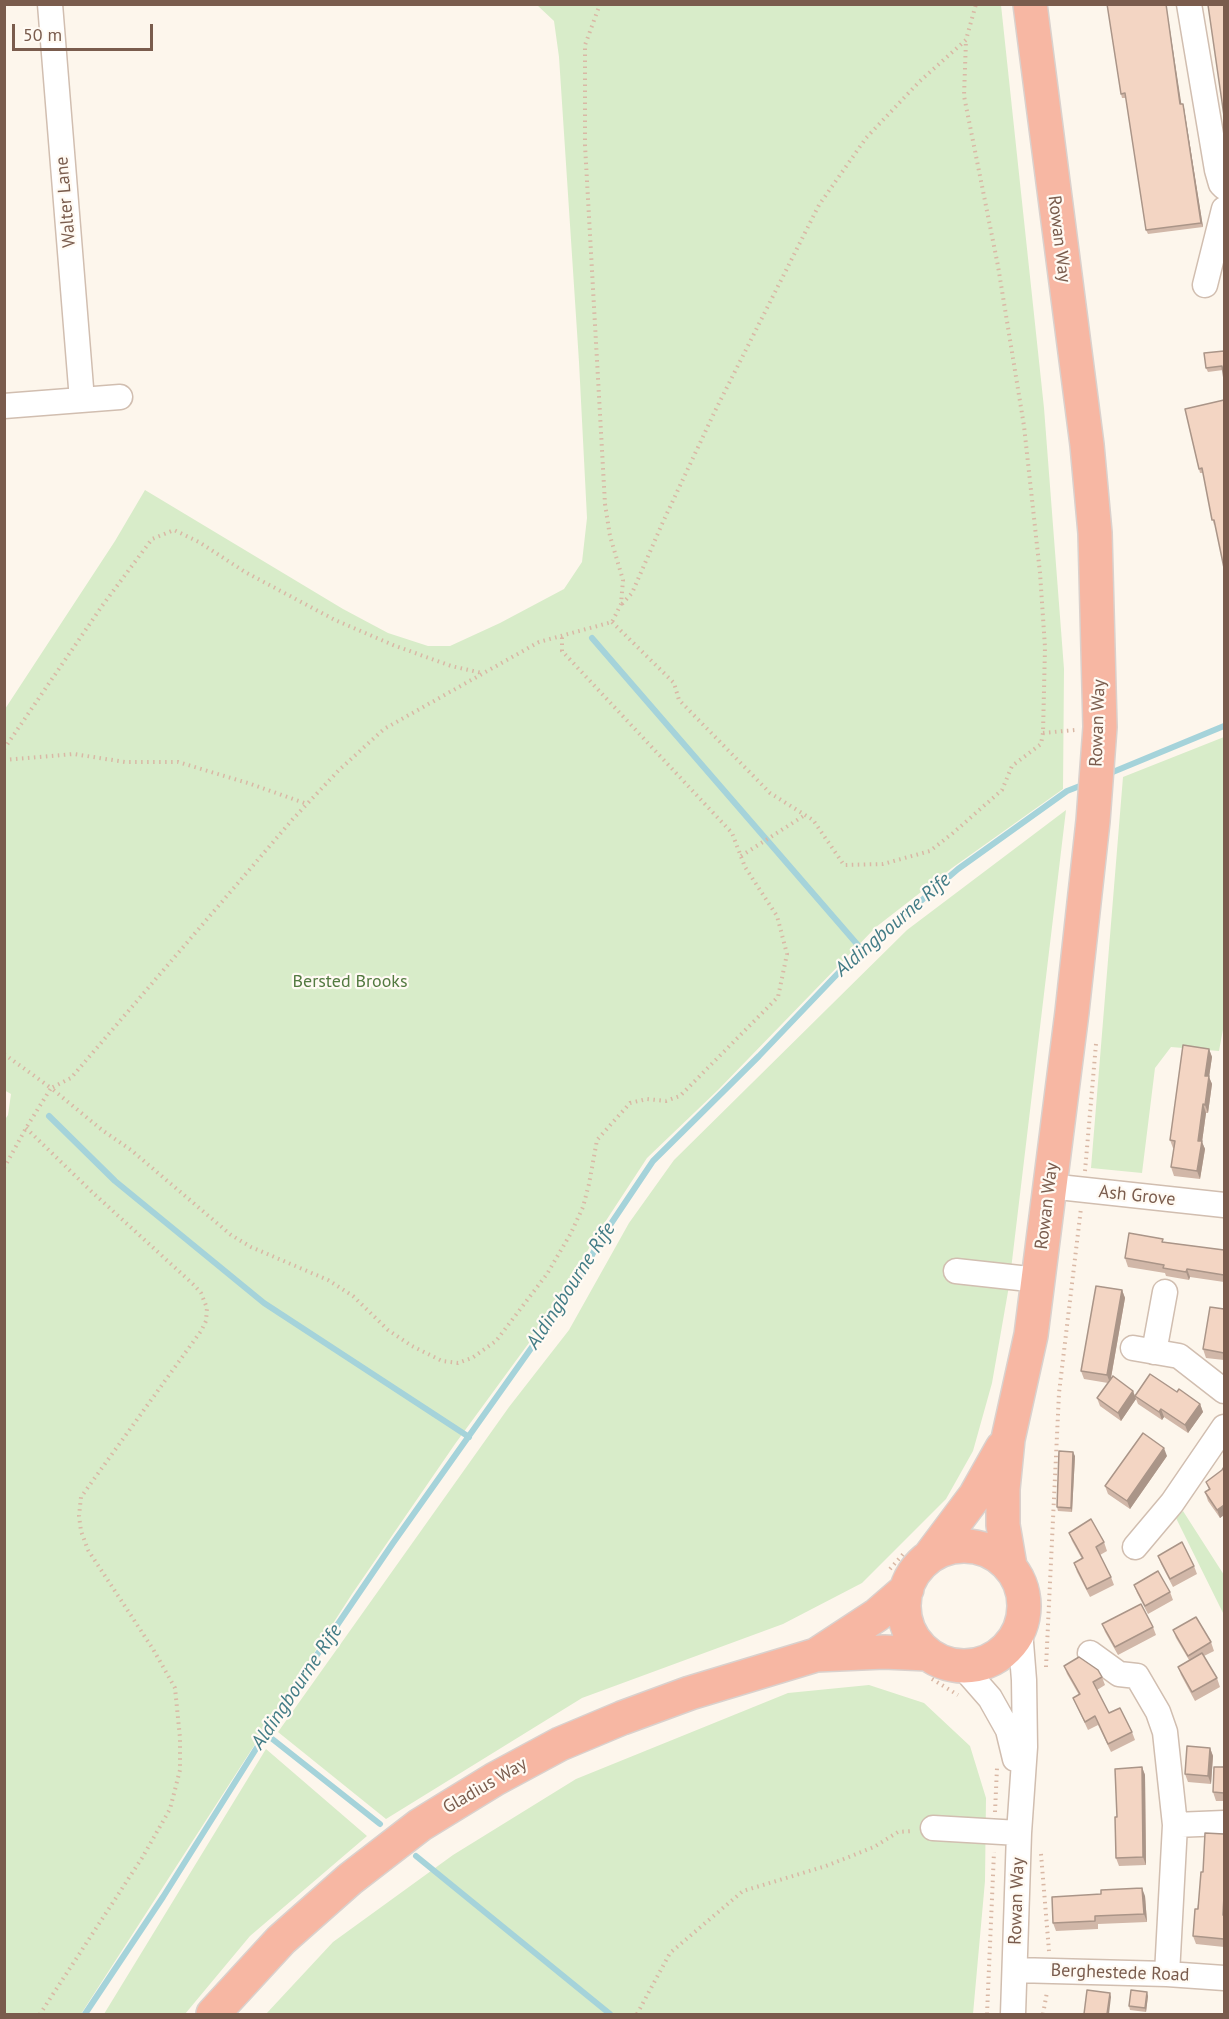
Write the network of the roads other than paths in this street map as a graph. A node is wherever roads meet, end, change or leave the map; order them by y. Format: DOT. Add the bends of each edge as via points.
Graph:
graph roads {
  1 [pos="50,4"];
  2 [pos="1189,4"];
  3 [pos="1031,7"];
  4 [pos="1224,187"];
  5 [pos="1224,209"];
  6 [pos="1205,285"];
  7 [pos="120,398"];
  8 [pos="82,400"];
  9 [pos="4,406"];
  10 [pos="1049,1186"];
  11 [pos="1224,1205"];
  12 [pos="956,1271"];
  13 [pos="1038,1280"];
  14 [pos="1165,1292"];
  15 [pos="1224,1391"];
  16 [pos="1224,1427"];
  17 [pos="1008,1439"];
  18 [pos="1136,1547"];
  19 [pos="930,1556"];
  20 [pos="1010,1566"];
  21 [pos="907,1589"];
  22 [pos="1020,1630"];
  23 [pos="1090,1653"];
  24 [pos="928,1654"];
  25 [pos="816,1655"];
  26 [pos="962,1666"];
  27 [pos="1022,1788"];
  28 [pos="1224,1823"];
  29 [pos="1175,1825"];
  30 [pos="933,1828"];
  31 [pos="1019,1833"];
  32 [pos="1015,1970"];
  33 [pos="1167,1974"];
  34 [pos="1224,1978"];
  35 [pos="213,2014"];
  36 [pos="1013,2014"];
  1 -- 8 [label="street, Walter Lane"];
  2 -- 4 [label="street" via="1217,170"];
  3 -- 10 [label="highway, Rowan Way" via="1087,445 1095,533 1099,661 1087,739 1093,822"];
  5 -- 6 [label="street"];
  7 -- 8 [label="street"];
  8 -- 9 [label="street"];
  10 -- 11 [label="street, Ash Grove"];
  10 -- 13 [label="highway, Rowan Way"];
  12 -- 13 [label="street"];
  13 -- 17 [label="highway, Rowan Way" via="1029,1347"];
  14 -- 15 [label="street" via="1144,1350 1179,1356"];
  16 -- 18 [label="street" via="1172,1503"];
  17 -- 19 [label="highway, Rowan Way" via="975,1496"];
  17 -- 20 [label="highway, Rowan Way" via="1003,1525"];
  19 -- 20 [label="highway" via="963,1545 996,1555"];
  19 -- 21 [label="highway" via="920,1565"];
  20 -- 22 [label="highway" via="1024,1596"];
  21 -- 24 [label="highway" via="907,1625"];
  21 -- 25 [label="highway, Gladius Way" via="877,1615"];
  22 -- 26 [label="highway" via="996,1657"];
  22 -- 27 [label="street, Rowan Way" via="1024,1689"];
  23 -- 29 [label="street" via="1119,1674 1137,1676 1158,1712 1165,1732"];
  24 -- 25 [label="highway, Gladius Way"];
  24 -- 26 [label="highway" via="950,1665"];
  25 -- 35 [label="highway, Gladius Way" via="622,1718 560,1744 495,1779 420,1825 350,1879 281,1940"];
  26 -- 27 [label="street, Rowan Way" via="990,1698 1008,1730"];
  27 -- 31 [label="street, Rowan Way"];
  28 -- 29 [label="street"];
  29 -- 33 [label="street"];
  30 -- 31 [label="street"];
  31 -- 32 [label="street, Rowan Way"];
  32 -- 33 [label="street, Berghestede Road"];
  32 -- 36 [label="street, Rowan Way"];
  33 -- 34 [label="street, Berghestede Road"];
}
